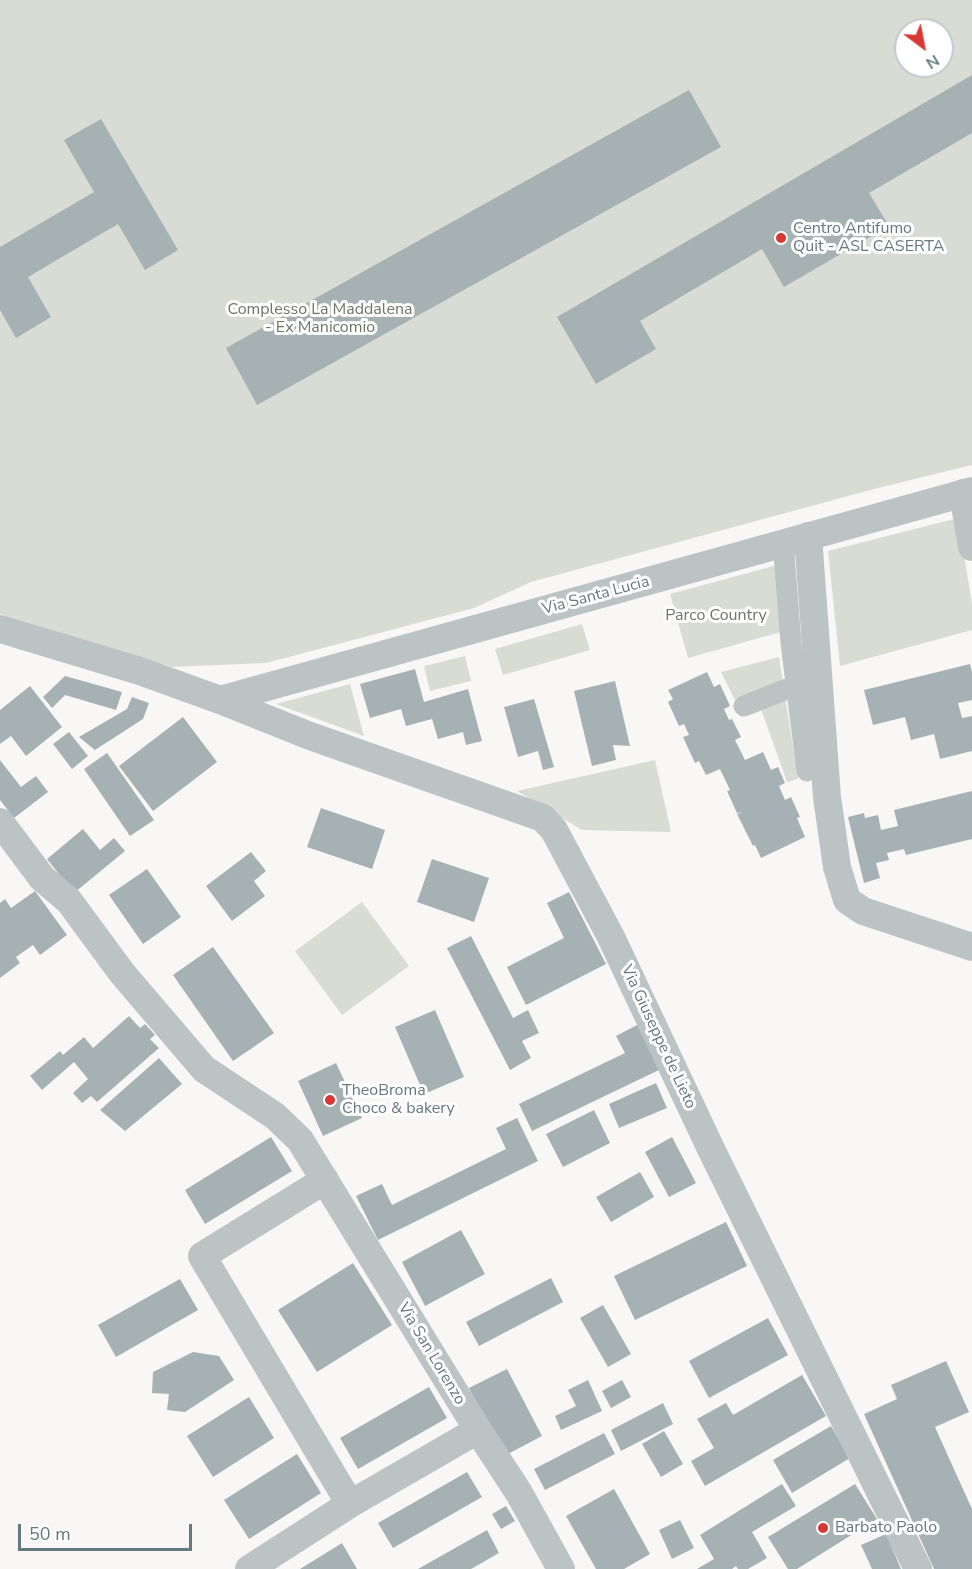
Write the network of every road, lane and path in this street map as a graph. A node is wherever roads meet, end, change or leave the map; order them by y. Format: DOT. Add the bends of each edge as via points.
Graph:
graph roads {
  1 [pos="968,492"];
  2 [pos="808,536"];
  3 [pos="972,547"];
  4 [pos="784,554"];
  5 [pos="0,629"];
  6 [pos="797,685"];
  7 [pos="220,700"];
  8 [pos="744,706"];
  9 [pos="807,771"];
  10 [pos="0,822"];
  11 [pos="972,947"];
  12 [pos="325,1180"];
  13 [pos="478,1430"];
  14 [pos="350,1504"];
  15 [pos="249,1569"];
  16 [pos="561,1569"];
  17 [pos="918,1569"];
  1 -- 2 [label="street, Via Santa Lucia"];
  1 -- 3 [label="street"];
  2 -- 7 [label="street, Via Santa Lucia"];
  2 -- 11 [label="street" via="827,796 837,867 847,900 863,911"];
  4 -- 6 [label="street"];
  5 -- 7 [label="street, Via Giuseppe de Lieto" via="140,671"];
  6 -- 8 [label="street"];
  6 -- 9 [label="street"];
  7 -- 17 [label="street, Via Giuseppe de Lieto" via="543,818 554,830 611,937"];
  10 -- 12 [label="street, Via San Lorenzo" via="42,878 69,901 122,973 204,1069 275,1116 300,1140"];
  12 -- 13 [label="street, Via San Lorenzo"];
  12 -- 14 [label="street" via="202,1256"];
  13 -- 14 [label="street"];
  13 -- 16 [label="street, Via San Lorenzo"];
  14 -- 15 [label="street"];
}
